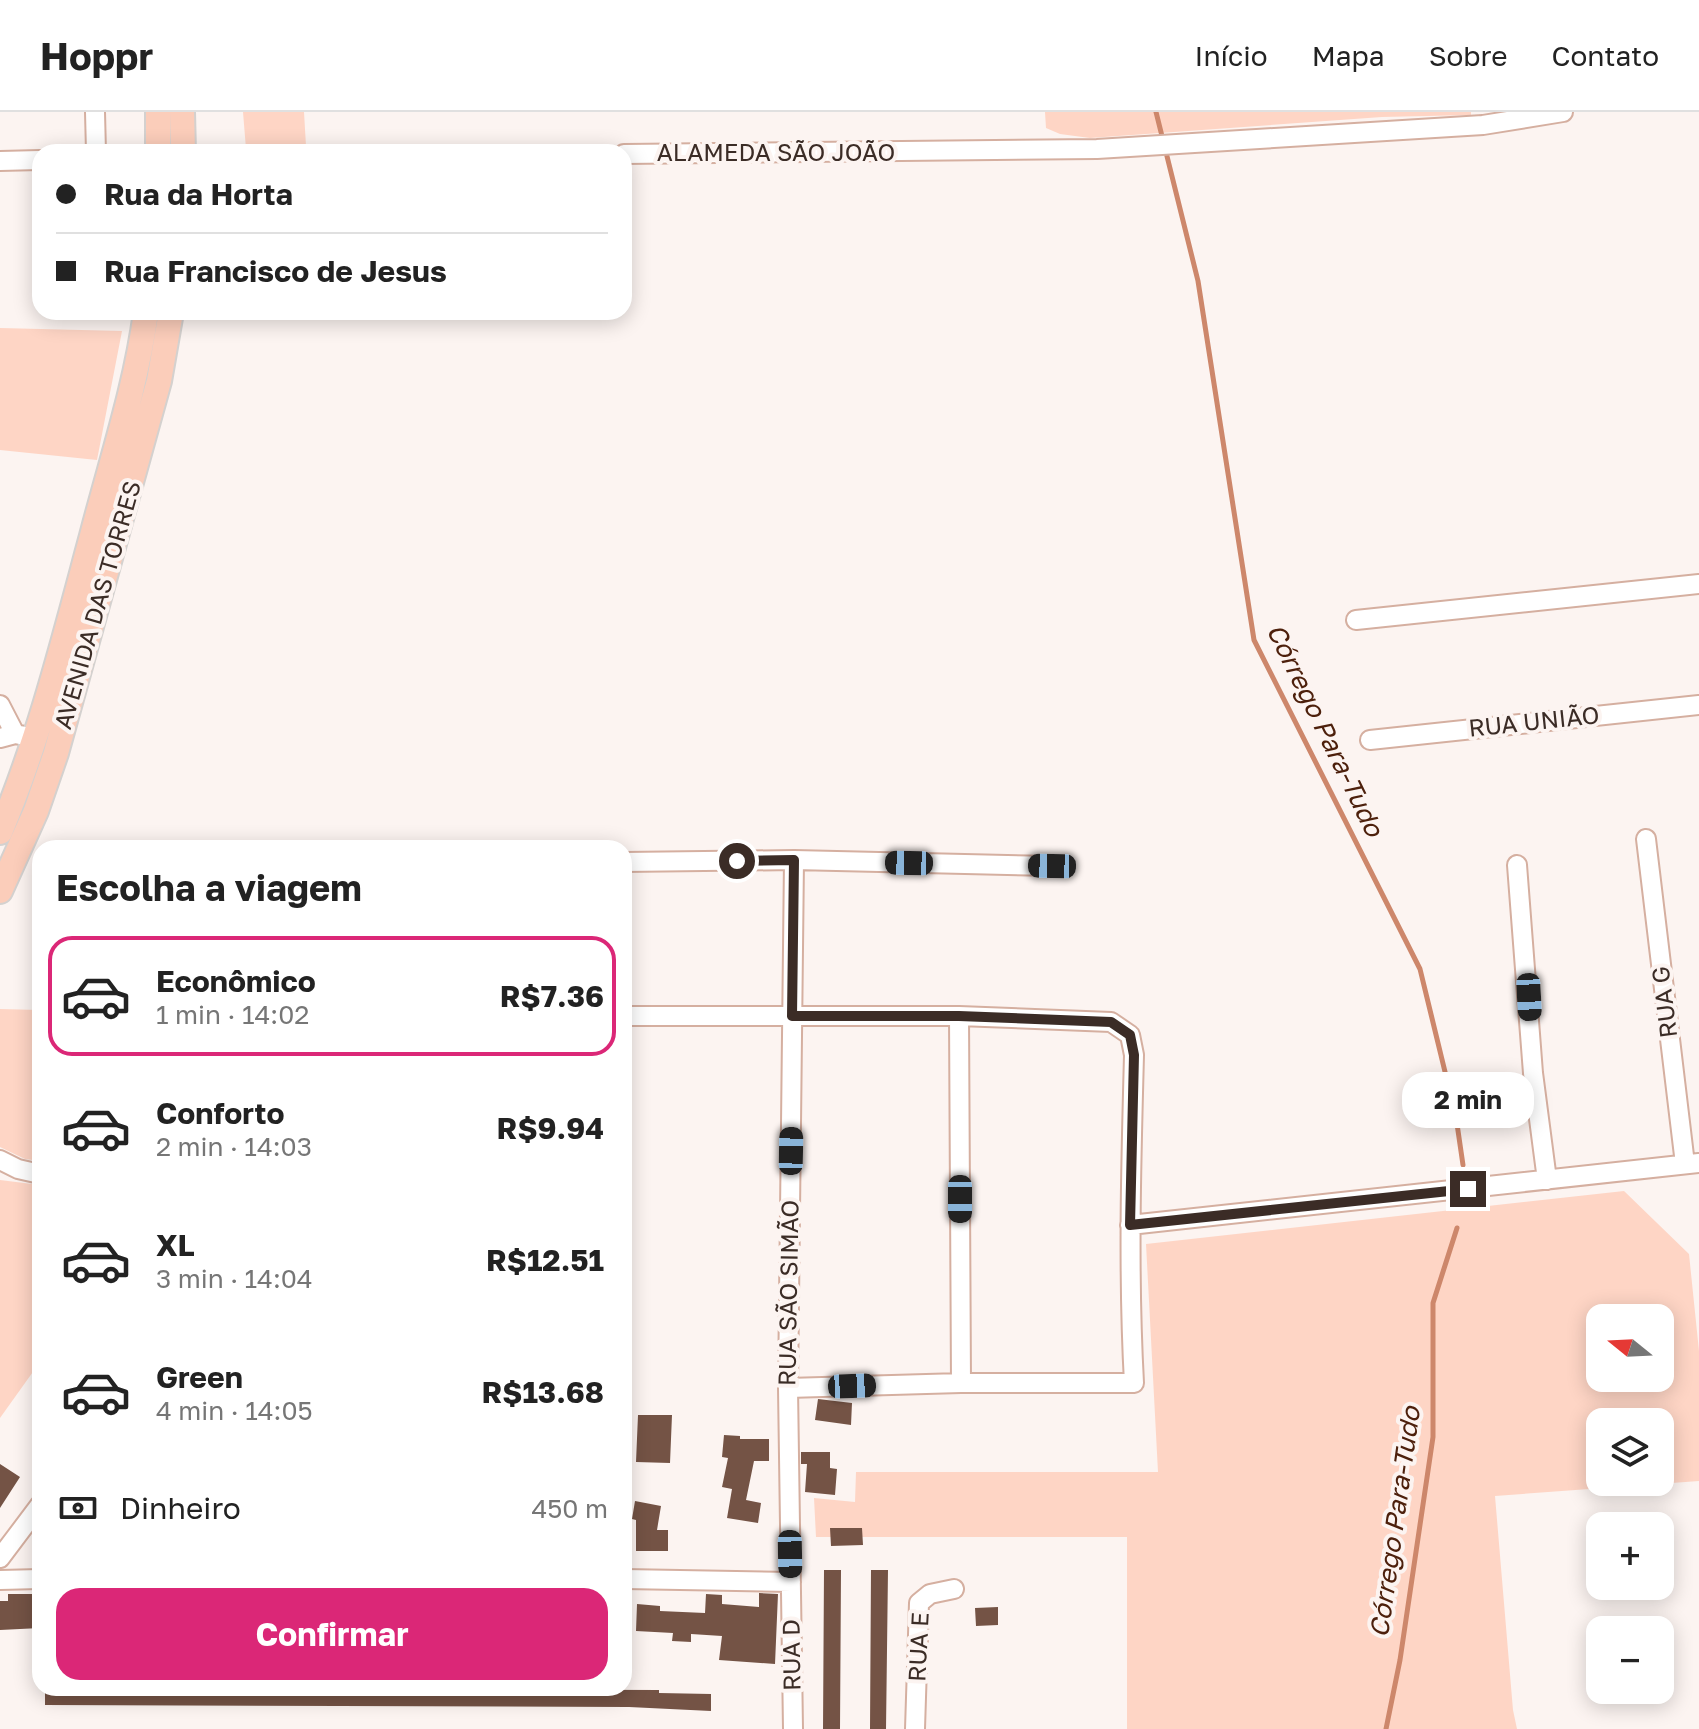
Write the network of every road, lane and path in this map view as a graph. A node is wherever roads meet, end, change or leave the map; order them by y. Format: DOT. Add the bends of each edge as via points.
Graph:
graph roads {
  1 [pos="95,112"];
  2 [pos="158,112"];
  3 [pos="182,112"];
  4 [pos="1563,112"];
  5 [pos="1482,118"];
  6 [pos="96,144"];
  7 [pos="158,144"];
  8 [pos="183,144"];
  9 [pos="632,154"];
  10 [pos="32,160"];
  11 [pos="0,161"];
  12 [pos="145,320"];
  13 [pos="170,320"];
  14 [pos="1699,584"];
  15 [pos="1356,620"];
  16 [pos="0,705"];
  17 [pos="1699,705"];
  18 [pos="17,737"];
  19 [pos="1370,740"];
  20 [pos="0,832"];
  21 [pos="1646,839"];
  22 [pos="794,860"];
  23 [pos="632,862"];
  24 [pos="1517,865"];
  25 [pos="1052,866"];
  26 [pos="0,891"];
  27 [pos="632,1016"];
  28 [pos="792,1016"];
  29 [pos="959,1016"];
  30 [pos="0,1160"];
  31 [pos="1692,1163"];
  32 [pos="9,1170"];
  33 [pos="32,1173"];
  34 [pos="1547,1180"];
  35 [pos="1130,1225"];
  36 [pos="961,1383"];
  37 [pos="788,1388"];
  38 [pos="32,1516"];
  39 [pos="0,1558"];
  40 [pos="32,1579"];
  41 [pos="632,1579"];
  42 [pos="0,1580"];
  43 [pos="791,1582"];
  44 [pos="954,1589"];
  45 [pos="793,1729"];
  46 [pos="915,1729"];
  1 -- 6 [label="street"];
  2 -- 7 [label="main road"];
  3 -- 8 [label="main road"];
  4 -- 5 [label="street"];
  5 -- 9 [label="street, ALAMEDA SÃO JOÃO" via="1110,148"];
  10 -- 11 [label="street"];
  12 -- 18 [label="main road, AVENIDA DAS TORRES" via="135,376"];
  13 -- 26 [label="main road, AVENIDA DAS TORRES" via="159,381 60,739 36,811"];
  14 -- 15 [label="street"];
  16 -- 18 [label="street"];
  17 -- 19 [label="street, RUA UNIÃO"];
  18 -- 20 [label="main road, AVENIDA DAS TORRES"];
  21 -- 31 [label="street, RUA G"];
  22 -- 23 [label="street"];
  22 -- 25 [label="street"];
  22 -- 28 [label="street, RUA SÃO SIMÃO"];
  24 -- 34 [label="street"];
  27 -- 28 [label="street"];
  28 -- 29 [label="street"];
  28 -- 37 [label="street, RUA SÃO SIMÃO"];
  29 -- 35 [label="street" via="1111,1022 1130,1035"];
  29 -- 36 [label="street"];
  30 -- 32 [label="street"];
  31 -- 34 [label="street"];
  32 -- 33 [label="street"];
  34 -- 35 [label="street"];
  35 -- 36 [label="street" via="1134,1383"];
  36 -- 37 [label="street"];
  37 -- 43 [label="street, RUA SÃO SIMÃO"];
  38 -- 39 [label="street"];
  40 -- 42 [label="street"];
  41 -- 43 [label="street"];
  43 -- 45 [label="street, RUA D"];
  44 -- 46 [label="street, RUA E" via="930,1594 919,1603"];
}
